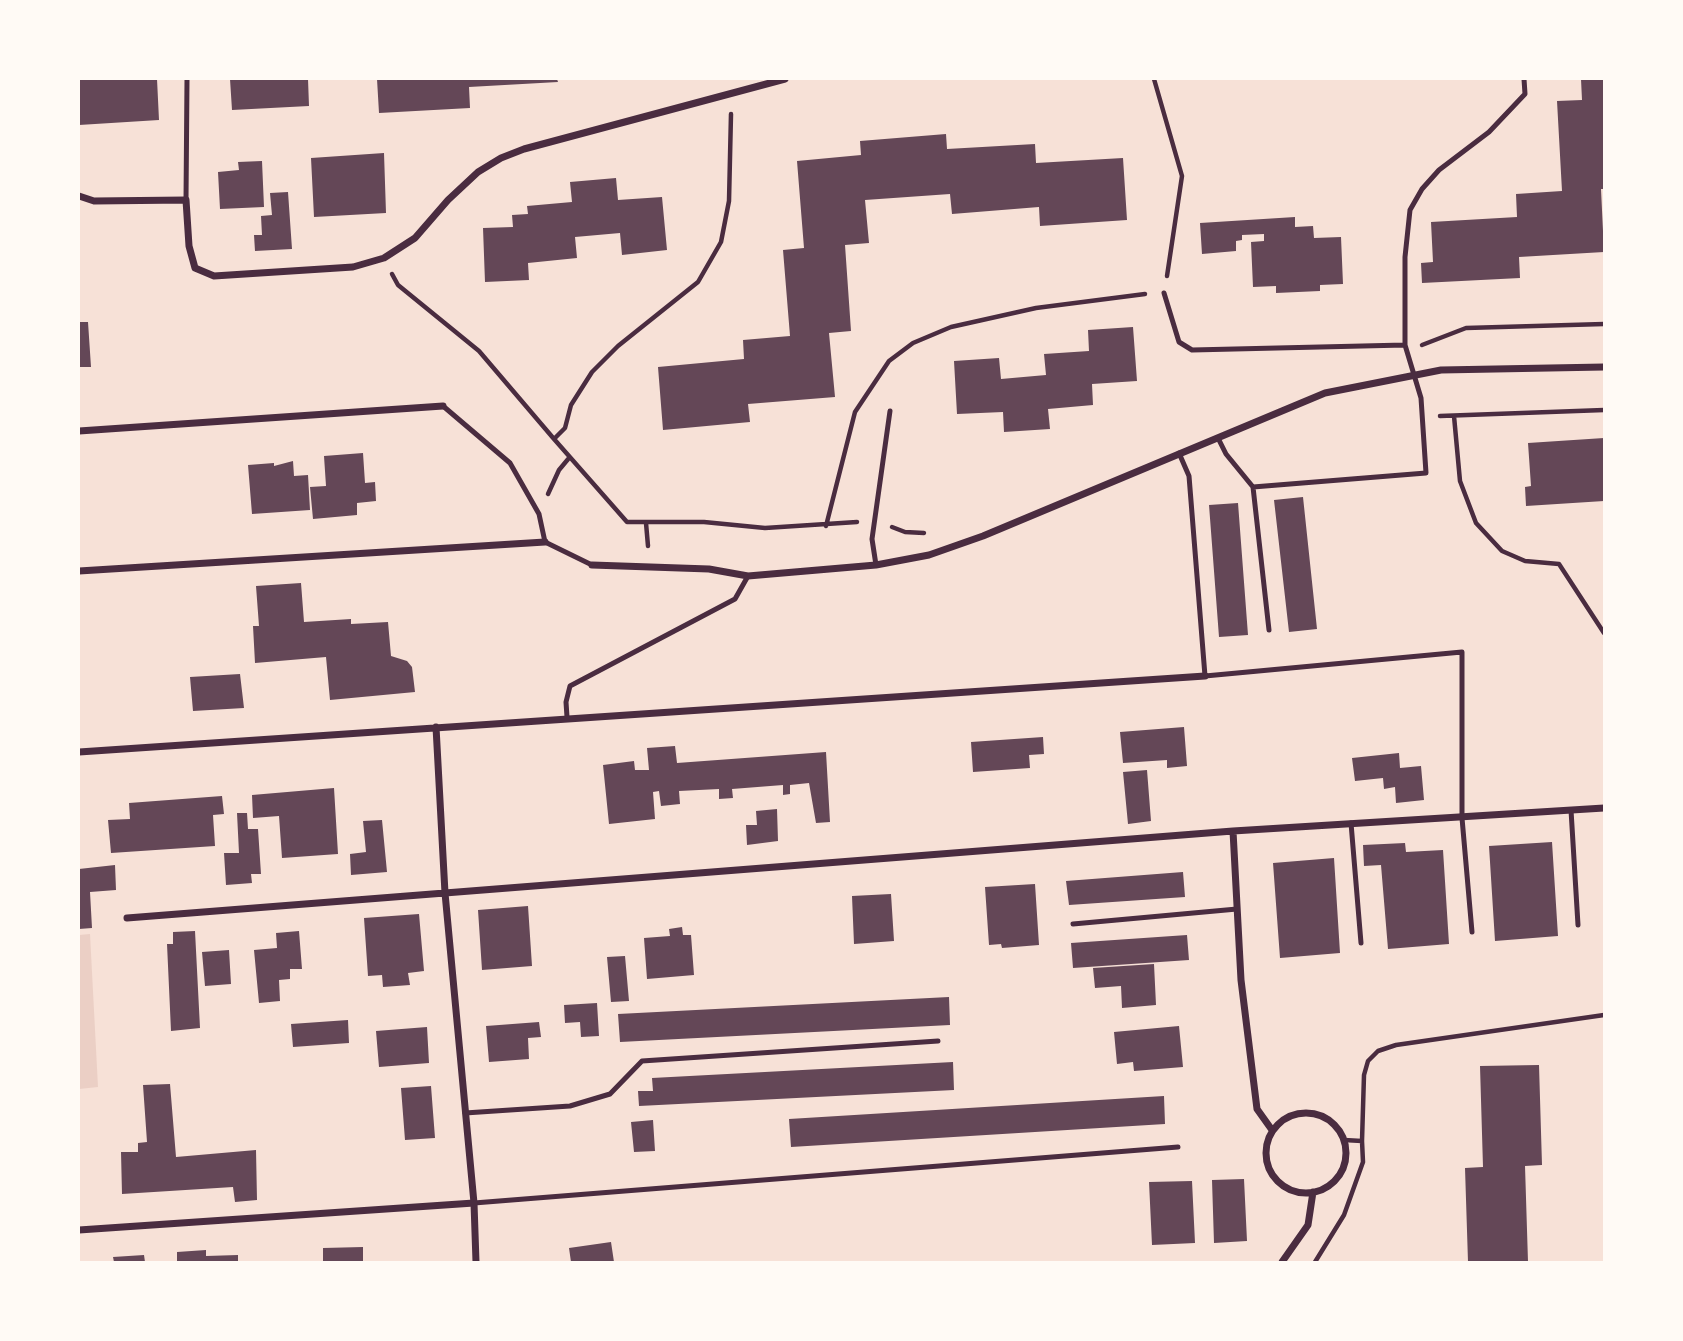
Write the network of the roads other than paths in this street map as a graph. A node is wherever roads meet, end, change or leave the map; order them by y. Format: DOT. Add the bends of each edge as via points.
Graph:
graph roads {
  1 [pos="187,79"];
  2 [pos="785,79"];
  3 [pos="1524,79"];
  4 [pos="79,196"];
  5 [pos="186,200"];
  6 [pos="1164,293"];
  7 [pos="1405,345"];
  8 [pos="1604,366"];
  9 [pos="1416,374"];
  10 [pos="443,406"];
  11 [pos="890,411"];
  12 [pos="79,431"];
  13 [pos="1218,438"];
  14 [pos="1179,453"];
  15 [pos="1253,486"];
  16 [pos="545,542"];
  17 [pos="592,565"];
  18 [pos="876,565"];
  19 [pos="79,571"];
  20 [pos="748,576"];
  21 [pos="1269,630"];
  22 [pos="1205,676"];
  23 [pos="567,717"];
  24 [pos="436,727"];
  25 [pos="79,752"];
  26 [pos="1604,808"];
  27 [pos="1571,810"];
  28 [pos="1462,818"];
  29 [pos="1351,823"];
  30 [pos="1233,831"];
  31 [pos="445,893"];
  32 [pos="1237,909"];
  33 [pos="127,918"];
  34 [pos="1073,925"];
  35 [pos="1578,925"];
  36 [pos="1472,932"];
  37 [pos="1361,943"];
  38 [pos="938,1041"];
  39 [pos="465,1113"];
  40 [pos="1272,1130"];
  41 [pos="1178,1147"];
  42 [pos="1313,1192"];
  43 [pos="474,1203"];
  44 [pos="79,1230"];
  45 [pos="476,1262"];
  46 [pos="1282,1262"];
  1 -- 5 [label="lane"];
  2 -- 5 [label="street" via="501,158 447,200 415,238 384,258 353,267 214,276 195,268"];
  3 -- 7 [label="lane" via="1525,94 1489,132 1439,170 1410,210"];
  4 -- 5 [label="street" via="94,201"];
  6 -- 7 [label="lane" via="1179,342 1192,350"];
  7 -- 9 [label="lane"];
  8 -- 9 [label="street"];
  9 -- 13 [label="street" via="1325,393"];
  9 -- 15 [label="lane" via="1426,472"];
  10 -- 12 [label="street"];
  10 -- 16 [label="lane" via="510,463 539,514"];
  11 -- 18 [label="lane" via="872,540"];
  13 -- 14 [label="street"];
  13 -- 15 [label="lane"];
  14 -- 18 [label="street" via="983,536 929,555"];
  14 -- 22 [label="lane" via="1189,476"];
  15 -- 21 [label="lane"];
  16 -- 17 [label="lane"];
  16 -- 19 [label="street"];
  17 -- 20 [label="street" via="709,569"];
  18 -- 20 [label="street"];
  20 -- 23 [label="lane" via="735,599 570,686"];
  22 -- 23 [label="street"];
  22 -- 28 [label="lane" via="1462,652"];
  23 -- 24 [label="street"];
  24 -- 25 [label="street"];
  24 -- 31 [label="street"];
  26 -- 27 [label="street"];
  27 -- 28 [label="street"];
  27 -- 35 [label="lane"];
  28 -- 29 [label="street"];
  28 -- 36 [label="lane"];
  29 -- 30 [label="street"];
  29 -- 37 [label="lane"];
  30 -- 31 [label="street"];
  30 -- 32 [label="street"];
  31 -- 33 [label="street"];
  31 -- 39 [label="street"];
  32 -- 34 [label="lane"];
  32 -- 40 [label="street" via="1257,1109"];
  38 -- 39 [label="lane" via="642,1061 610,1094 570,1106"];
  39 -- 43 [label="street"];
  40 -- 42 [label="street" via="1265,1147 1267,1166 1278,1182 1294,1191"];
  40 -- 42 [label="street" via="1285,1117 1302,1112 1335,1124 1344,1140 1346,1157 1341,1173"];
  41 -- 43 [label="lane"];
  42 -- 46 [label="street" via="1308,1225"];
  43 -- 44 [label="street"];
  43 -- 45 [label="street"];
}
